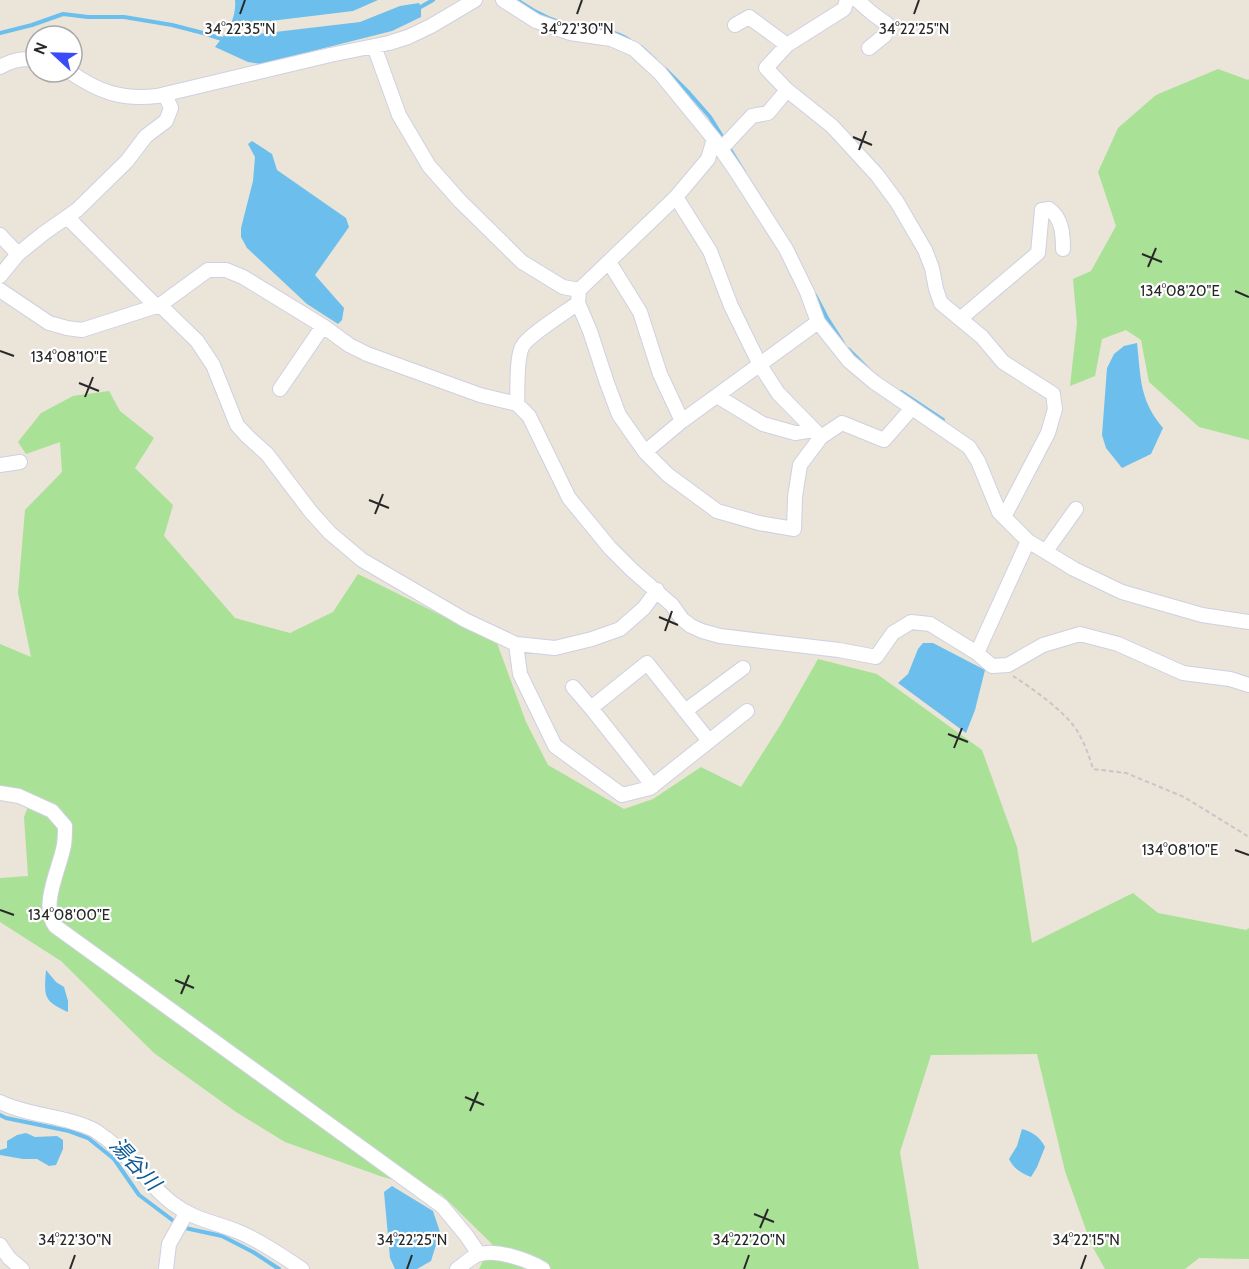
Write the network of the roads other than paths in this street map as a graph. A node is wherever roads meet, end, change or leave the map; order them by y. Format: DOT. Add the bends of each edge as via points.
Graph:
graph roads {
  1 [pos="475,0"];
  2 [pos="503,0"];
  3 [pos="848,0"];
  4 [pos="858,0"];
  5 [pos="735,25"];
  6 [pos="787,45"];
  7 [pos="374,46"];
  8 [pos="868,48"];
  9 [pos="24,58"];
  10 [pos="0,66"];
  11 [pos="84,80"];
  12 [pos="787,90"];
  13 [pos="165,94"];
  14 [pos="717,144"];
  15 [pos="676,198"];
  16 [pos="67,217"];
  17 [pos="0,235"];
  18 [pos="1063,249"];
  19 [pos="18,254"];
  20 [pos="609,262"];
  21 [pos="0,276"];
  22 [pos="0,290"];
  23 [pos="578,296"];
  24 [pos="158,305"];
  25 [pos="960,319"];
  26 [pos="818,322"];
  27 [pos="323,326"];
  28 [pos="759,365"];
  29 [pos="280,389"];
  30 [pos="717,396"];
  31 [pos="517,404"];
  32 [pos="912,408"];
  33 [pos="682,421"];
  34 [pos="818,433"];
  35 [pos="645,452"];
  36 [pos="20,462"];
  37 [pos="0,465"];
  38 [pos="1077,509"];
  39 [pos="1004,517"];
  40 [pos="1028,541"];
  41 [pos="1046,551"];
  42 [pos="657,590"];
  43 [pos="1249,622"];
  44 [pos="516,644"];
  45 [pos="977,653"];
  46 [pos="742,668"];
  47 [pos="1249,685"];
  48 [pos="573,687"];
  49 [pos="591,708"];
  50 [pos="685,711"];
  51 [pos="747,711"];
  52 [pos="709,741"];
  53 [pos="653,786"];
  54 [pos="0,793"];
  55 [pos="0,1102"];
  56 [pos="188,1212"];
  57 [pos="0,1245"];
  58 [pos="479,1254"];
  59 [pos="22,1269"];
  60 [pos="166,1269"];
  61 [pos="302,1269"];
  62 [pos="457,1269"];
  63 [pos="543,1269"];
  1 -- 7 [label="street" via="408,37"];
  2 -- 14 [label="street" via="536,21 570,33 611,39 633,49 660,73"];
  3 -- 6 [label="street" via="844,9"];
  4 -- 8 [label="street" via="887,24 885,35"];
  5 -- 6 [label="street" via="749,17"];
  6 -- 12 [label="street" via="766,68"];
  7 -- 13 [label="street"];
  7 -- 23 [label="street" via="399,115 429,166 522,262"];
  9 -- 10 [label="street"];
  11 -- 13 [label="street" via="111,94 141,98"];
  12 -- 14 [label="street" via="768,113 752,116"];
  12 -- 25 [label="street" via="832,126 877,175 925,250 941,303"];
  13 -- 16 [label="street" via="171,108 166,121 146,136 127,161"];
  14 -- 15 [label="street"];
  14 -- 26 [label="street" via="786,249"];
  15 -- 20 [label="street"];
  15 -- 28 [label="street" via="710,251"];
  16 -- 19 [label="street"];
  16 -- 24 [label="street"];
  17 -- 19 [label="street"];
  18 -- 25 [label="street" via="1063,233 1056,214 1042,210 1038,253"];
  19 -- 21 [label="street"];
  20 -- 23 [label="street"];
  20 -- 33 [label="street" via="640,312 660,374"];
  22 -- 24 [label="street" via="49,323 82,330"];
  23 -- 31 [label="street" via="522,346"];
  23 -- 35 [label="street" via="620,415"];
  24 -- 27 [label="street" via="208,270 226,270"];
  24 -- 44 [label="street" via="197,340 213,365 237,425 267,454 330,533 362,560 465,620"];
  25 -- 39 [label="street" via="1003,362 1053,394 1055,409 1048,433"];
  26 -- 28 [label="street"];
  26 -- 32 [label="street" via="849,361"];
  27 -- 29 [label="street"];
  27 -- 31 [label="street" via="367,354 480,395"];
  28 -- 30 [label="street"];
  28 -- 34 [label="street" via="778,393"];
  30 -- 33 [label="street"];
  30 -- 34 [label="street" via="763,424 795,433"];
  31 -- 42 [label="street" via="528,416 569,498 610,548"];
  32 -- 34 [label="street" via="884,440 842,423"];
  32 -- 39 [label="street" via="969,447"];
  33 -- 35 [label="street"];
  34 -- 35 [label="street" via="800,465 794,529 717,511 668,475"];
  36 -- 37 [label="street"];
  38 -- 41 [label="street"];
  39 -- 40 [label="street"];
  40 -- 41 [label="street"];
  40 -- 45 [label="street"];
  41 -- 43 [label="street" via="1122,592 1202,615"];
  42 -- 44 [label="street" via="620,629 555,648"];
  42 -- 45 [label="street" via="691,626 720,636 876,657 893,633 911,622 930,624"];
  44 -- 53 [label="street" via="520,674 555,747 622,795"];
  45 -- 47 [label="street" via="992,666 1008,665 1043,645 1080,634 1118,644 1183,674"];
  46 -- 50 [label="street"];
  48 -- 49 [label="street"];
  49 -- 50 [label="street" via="647,663"];
  49 -- 53 [label="street"];
  50 -- 52 [label="street"];
  51 -- 52 [label="street"];
  52 -- 53 [label="street"];
  54 -- 58 [label="street" via="19,796 52,811 65,826 49,905 55,926 442,1206"];
  55 -- 56 [label="street" via="93,1129 119,1149 173,1204"];
  56 -- 60 [label="street" via="169,1244"];
  56 -- 61 [label="street" via="239,1232"];
  57 -- 59 [label="street"];
  58 -- 62 [label="street"];
  58 -- 63 [label="street" via="506,1254"];
}
